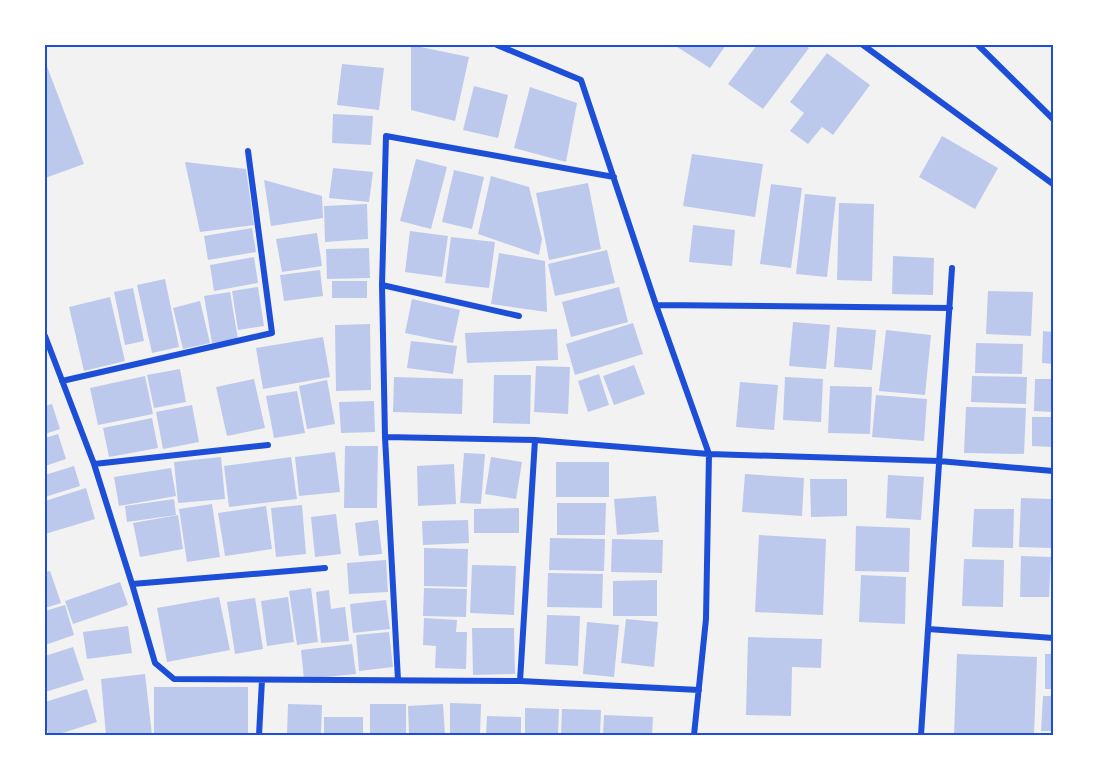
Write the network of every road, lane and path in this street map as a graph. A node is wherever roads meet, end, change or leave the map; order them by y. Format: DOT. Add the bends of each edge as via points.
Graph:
graph roads {
  1 [pos="497,45"];
  2 [pos="863,45"];
  3 [pos="872,45"];
  4 [pos="978,45"];
  5 [pos="878,55"];
  6 [pos="1053,119"];
  7 [pos="248,151"];
  8 [pos="614,177"];
  9 [pos="1053,184"];
  10 [pos="952,268"];
  11 [pos="382,285"];
  12 [pos="656,305"];
  13 [pos="950,308"];
  14 [pos="519,316"];
  15 [pos="45,336"];
  16 [pos="62,381"];
  17 [pos="385,437"];
  18 [pos="535,440"];
  19 [pos="268,445"];
  20 [pos="709,454"];
  21 [pos="939,461"];
  22 [pos="94,464"];
  23 [pos="1053,471"];
  24 [pos="325,568"];
  25 [pos="132,584"];
  26 [pos="928,629"];
  27 [pos="1053,638"];
  28 [pos="262,680"];
  29 [pos="398,680"];
  30 [pos="520,681"];
  31 [pos="699,690"];
  32 [pos="259,735"];
  33 [pos="694,735"];
  34 [pos="921,735"];
  1 -- 8 [label="street" via="581,80"];
  2 -- 5 [label="street"];
  3 -- 5 [label="street"];
  4 -- 6 [label="street"];
  5 -- 9 [label="street"];
  7 -- 16 [label="street" via="272,333"];
  8 -- 11 [label="street" via="386,136"];
  8 -- 12 [label="street"];
  10 -- 13 [label="street"];
  11 -- 14 [label="street"];
  11 -- 17 [label="street"];
  12 -- 13 [label="street"];
  12 -- 20 [label="street"];
  13 -- 21 [label="street"];
  15 -- 16 [label="street"];
  16 -- 22 [label="street"];
  17 -- 18 [label="street"];
  17 -- 29 [label="street"];
  18 -- 20 [label="street"];
  18 -- 30 [label="street"];
  19 -- 22 [label="street"];
  20 -- 21 [label="street"];
  20 -- 31 [label="street" via="706,619"];
  21 -- 23 [label="street"];
  21 -- 26 [label="street"];
  22 -- 25 [label="street"];
  24 -- 25 [label="street"];
  25 -- 28 [label="street" via="155,663 174,679"];
  26 -- 27 [label="street"];
  26 -- 34 [label="street"];
  28 -- 29 [label="street"];
  28 -- 32 [label="street"];
  29 -- 30 [label="street"];
  30 -- 31 [label="street"];
  31 -- 33 [label="street"];
}
